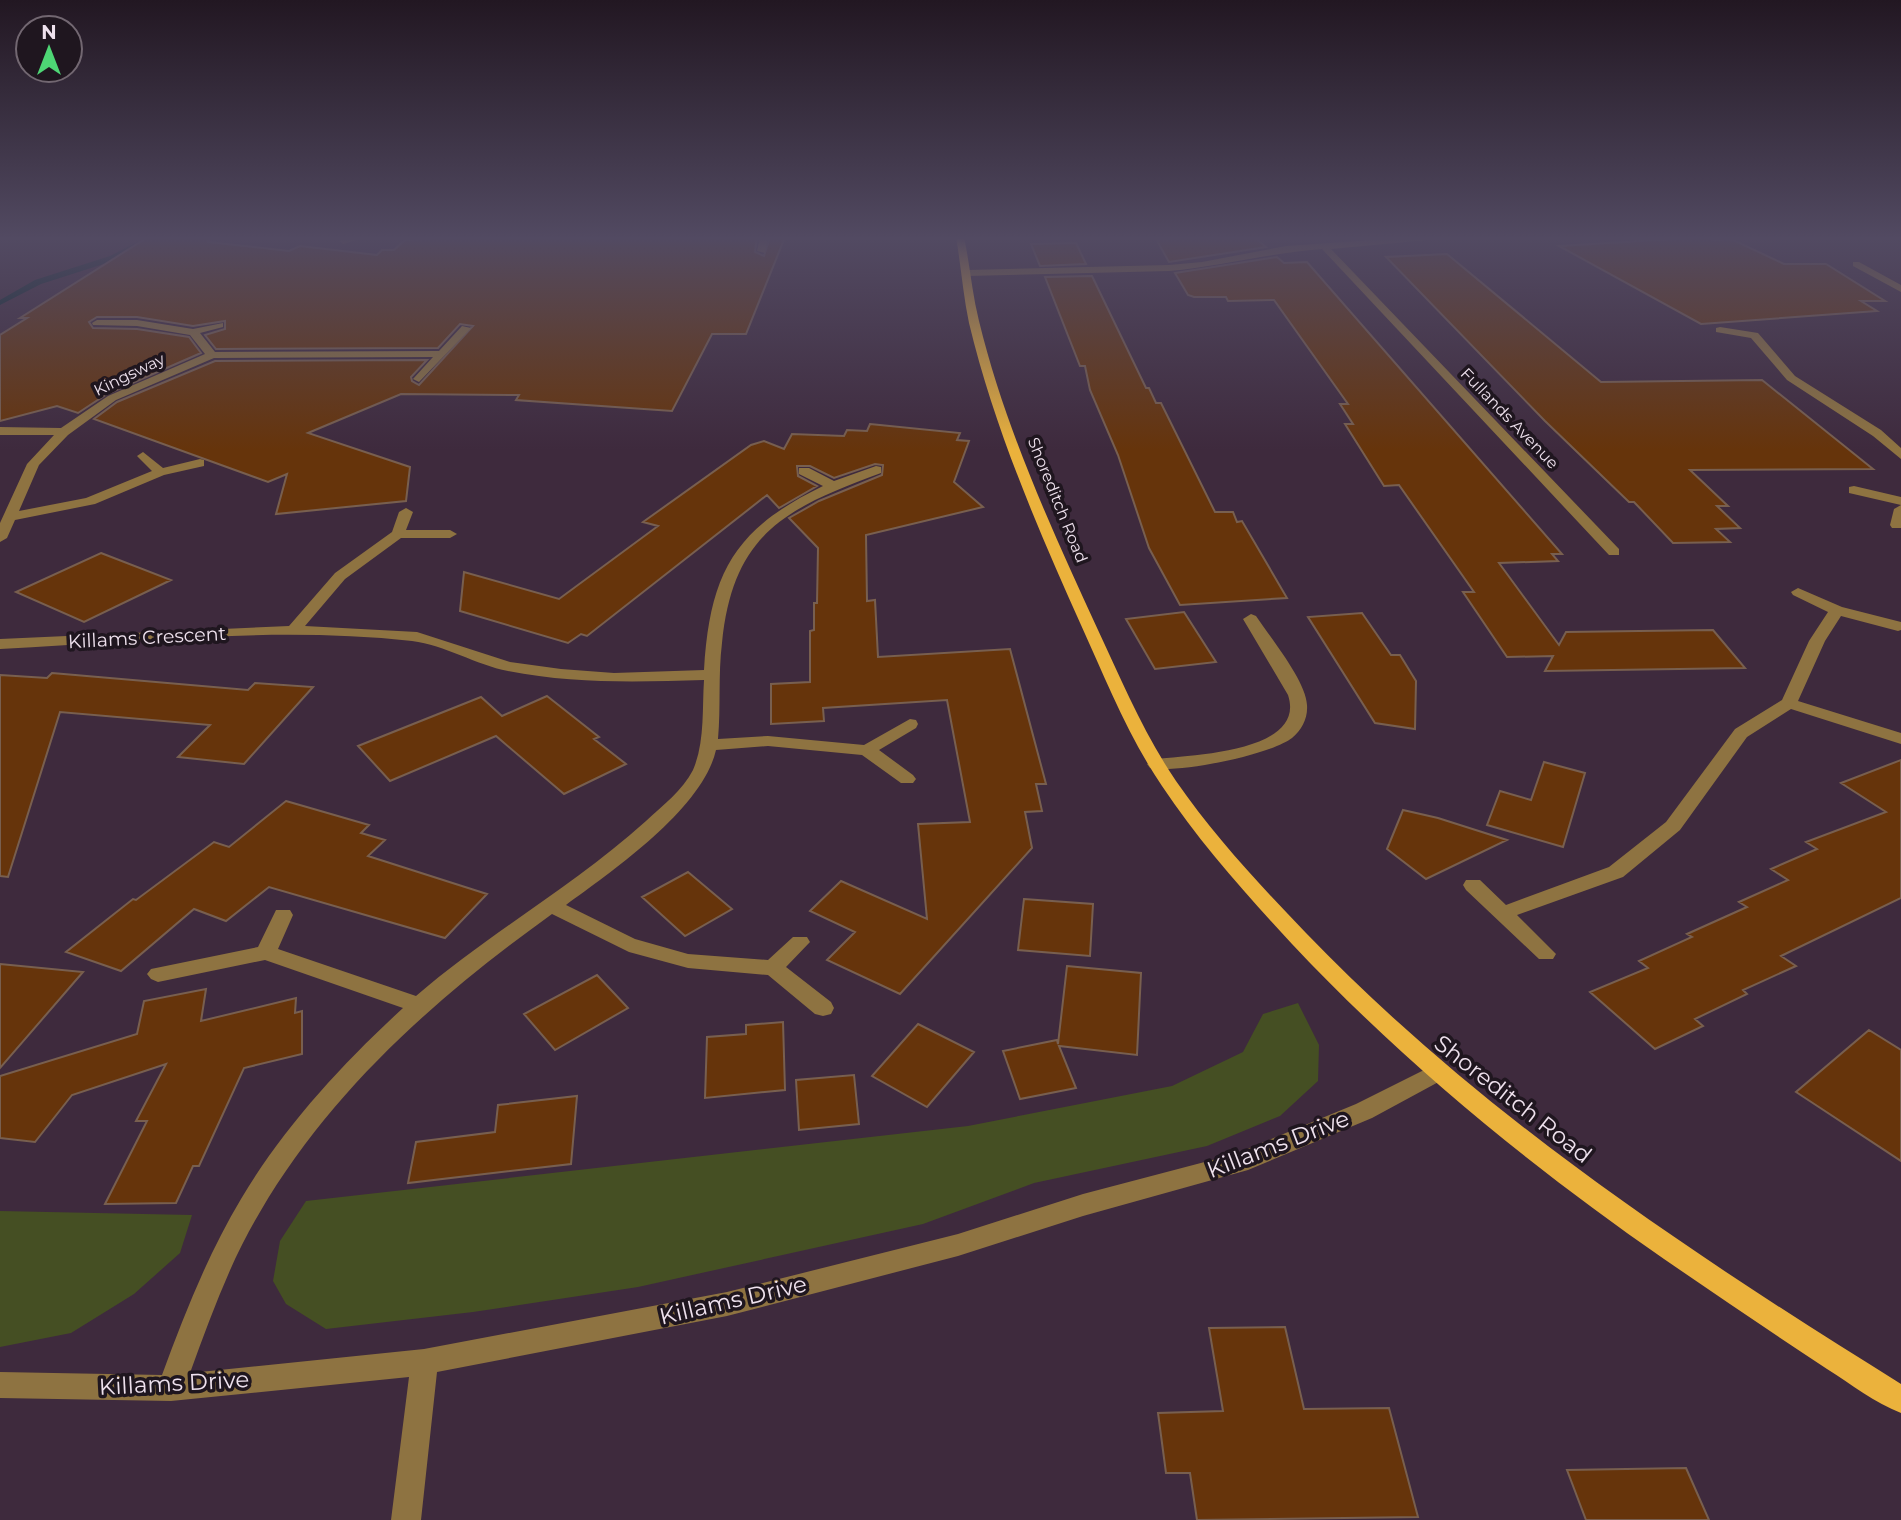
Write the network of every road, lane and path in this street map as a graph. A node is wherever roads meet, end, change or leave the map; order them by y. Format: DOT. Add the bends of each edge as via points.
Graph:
graph roads {
  1 [pos="972,308"];
  2 [pos="1383,308"];
  3 [pos="97,323"];
  4 [pos="219,325"];
  5 [pos="466,328"];
  6 [pos="1769,328"];
  7 [pos="1720,330"];
  8 [pos="193,332"];
  9 [pos="1754,335"];
  10 [pos="442,354"];
  11 [pos="212,355"];
  12 [pos="419,379"];
  13 [pos="0,431"];
  14 [pos="64,432"];
  15 [pos="1901,455"];
  16 [pos="143,456"];
  17 [pos="200,463"];
  18 [pos="876,470"];
  19 [pos="804,471"];
  20 [pos="160,472"];
  21 [pos="831,485"];
  22 [pos="1854,490"];
  23 [pos="1901,500"];
  24 [pos="1901,509"];
  25 [pos="406,512"];
  26 [pos="9,517"];
  27 [pos="1897,525"];
  28 [pos="398,534"];
  29 [pos="450,534"];
  30 [pos="0,538"];
  31 [pos="1614,552"];
  32 [pos="1798,592"];
  33 [pos="1837,610"];
  34 [pos="1251,619"];
  35 [pos="1898,626"];
  36 [pos="294,630"];
  37 [pos="0,644"];
  38 [pos="711,675"];
  39 [pos="1789,703"];
  40 [pos="910,724"];
  41 [pos="1901,739"];
  42 [pos="709,745"];
  43 [pos="867,750"];
  44 [pos="1156,764"];
  45 [pos="907,779"];
  46 [pos="1473,886"];
  47 [pos="552,906"];
  48 [pos="1503,913"];
  49 [pos="283,915"];
  50 [pos="800,942"];
  51 [pos="266,953"];
  52 [pos="1546,954"];
  53 [pos="774,968"];
  54 [pos="158,974"];
  55 [pos="421,1006"];
  56 [pos="823,1008"];
  57 [pos="1436,1073"];
  58 [pos="424,1362"];
  59 [pos="0,1385"];
  60 [pos="171,1388"];
  61 [pos="1901,1400"];
  62 [pos="406,1520"];
  1 -- 44 [label="main road, Shoreditch Road" via="1024,477 1056,556"];
  2 -- 31 [label="street, Fullands Avenue"];
  3 -- 8 [label="street, Kingsway" via="137,323"];
  4 -- 8 [label="street, Kingsway"];
  5 -- 10 [label="street"];
  6 -- 9 [label="street"];
  7 -- 9 [label="street"];
  8 -- 11 [label="street"];
  9 -- 15 [label="street" via="1791,378 1877,432"];
  10 -- 11 [label="street, Kingsway"];
  10 -- 12 [label="street"];
  11 -- 14 [label="street, Kingsway" via="112,398"];
  13 -- 14 [label="street"];
  14 -- 26 [label="street, Kingsway" via="33,464"];
  16 -- 20 [label="street"];
  17 -- 20 [label="street"];
  18 -- 21 [label="street"];
  19 -- 21 [label="street"];
  20 -- 26 [label="street" via="90,501"];
  21 -- 38 [label="street" via="764,524 736,556 720,608"];
  22 -- 23 [label="street"];
  24 -- 27 [label="street"];
  25 -- 28 [label="street"];
  26 -- 30 [label="street, Kingsway"];
  28 -- 29 [label="street"];
  28 -- 36 [label="street" via="349,565 313,602"];
  32 -- 33 [label="street"];
  33 -- 35 [label="street"];
  33 -- 39 [label="street" via="1817,641"];
  34 -- 44 [label="street" via="1300,703 1298,720 1289,733 1265,748"];
  36 -- 37 [label="street, Killams Crescent"];
  36 -- 38 [label="street, Killams Crescent" via="417,637 508,666 561,674 614,678"];
  38 -- 42 [label="street"];
  39 -- 41 [label="street"];
  39 -- 48 [label="street" via="1741,733 1673,826 1616,872"];
  40 -- 43 [label="street"];
  42 -- 43 [label="street" via="768,741"];
  42 -- 47 [label="street" via="696,779 667,811 620,857"];
  43 -- 45 [label="street"];
  44 -- 57 [label="main road, Shoreditch Road" via="1230,864 1313,956"];
  46 -- 48 [label="street"];
  47 -- 53 [label="street" via="629,945 688,961"];
  47 -- 55 [label="street" via="465,968"];
  48 -- 52 [label="street"];
  49 -- 51 [label="street"];
  50 -- 53 [label="street"];
  51 -- 54 [label="street"];
  51 -- 55 [label="street"];
  53 -- 56 [label="street"];
  55 -- 60 [label="street" via="374,1047 264,1184 223,1262"];
  57 -- 58 [label="street, Killams Drive" via="1364,1111 1239,1163 958,1245 727,1304"];
  57 -- 61 [label="main road, Shoreditch Road" via="1675,1256"];
  58 -- 60 [label="street, Killams Drive"];
  58 -- 62 [label="street"];
  59 -- 60 [label="street, Killams Drive"];
}
